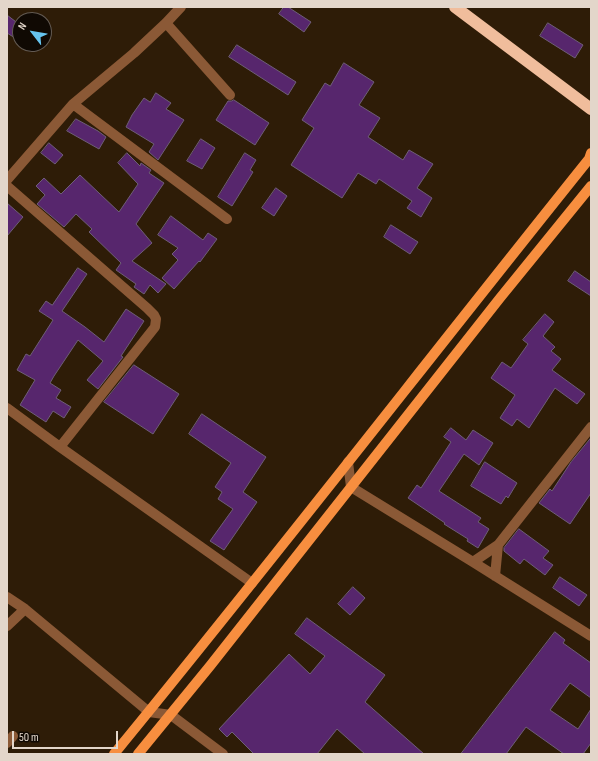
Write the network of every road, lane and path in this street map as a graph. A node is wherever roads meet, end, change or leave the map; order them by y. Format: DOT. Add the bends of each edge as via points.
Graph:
graph roads {
  1 [pos="181,7"];
  2 [pos="455,7"];
  3 [pos="166,23"];
  4 [pos="230,94"];
  5 [pos="73,104"];
  6 [pos="591,109"];
  7 [pos="591,153"];
  8 [pos="7,180"];
  9 [pos="7,186"];
  10 [pos="591,186"];
  11 [pos="227,219"];
  12 [pos="7,408"];
  13 [pos="591,427"];
  14 [pos="60,447"];
  15 [pos="348,462"];
  16 [pos="351,487"];
  17 [pos="498,545"];
  18 [pos="473,562"];
  19 [pos="495,576"];
  20 [pos="252,584"];
  21 [pos="7,597"];
  22 [pos="25,609"];
  23 [pos="7,626"];
  24 [pos="591,636"];
  25 [pos="149,712"];
  26 [pos="171,715"];
  27 [pos="114,754"];
  28 [pos="138,754"];
  29 [pos="223,754"];
  1 -- 3 [label="street"];
  2 -- 6 [label="highway"];
  3 -- 4 [label="street"];
  3 -- 5 [label="street"];
  5 -- 8 [label="street"];
  5 -- 11 [label="street"];
  7 -- 15 [label="main road" via="589,159"];
  9 -- 14 [label="street" via="147,308 156,319 155,327"];
  10 -- 16 [label="main road"];
  12 -- 14 [label="street"];
  13 -- 17 [label="street"];
  14 -- 20 [label="street"];
  15 -- 16 [label="street"];
  15 -- 20 [label="main road"];
  16 -- 18 [label="street"];
  16 -- 26 [label="main road"];
  17 -- 18 [label="street"];
  17 -- 19 [label="street"];
  18 -- 19 [label="street"];
  19 -- 24 [label="street"];
  20 -- 25 [label="main road"];
  21 -- 22 [label="street"];
  22 -- 23 [label="street"];
  22 -- 25 [label="street"];
  25 -- 26 [label="street"];
  25 -- 27 [label="main road"];
  26 -- 28 [label="main road"];
  26 -- 29 [label="street"];
}
